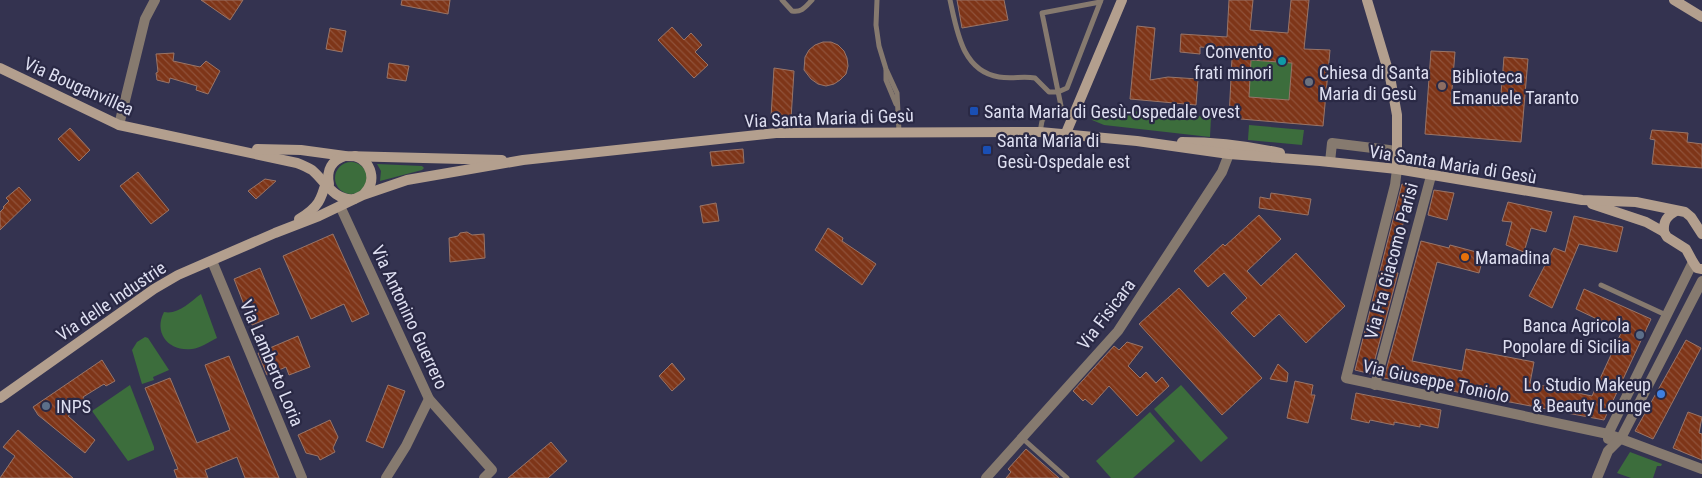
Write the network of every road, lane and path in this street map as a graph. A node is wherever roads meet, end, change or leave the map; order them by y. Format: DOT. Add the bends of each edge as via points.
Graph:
graph roads {
  1 [pos="155,0"];
  2 [pos="782,0"];
  3 [pos="812,0"];
  4 [pos="877,0"];
  5 [pos="950,0"];
  6 [pos="1122,0"];
  7 [pos="1367,0"];
  8 [pos="1674,0"];
  9 [pos="1100,1"];
  10 [pos="1702,16"];
  11 [pos="0,68"];
  12 [pos="1058,92"];
  13 [pos="119,125"];
  14 [pos="899,132"];
  15 [pos="1040,132"];
  16 [pos="1066,133"];
  17 [pos="1137,140"];
  18 [pos="234,149"];
  19 [pos="1397,152"];
  20 [pos="1229,154"];
  21 [pos="350,156"];
  22 [pos="522,160"];
  23 [pos="1325,162"];
  24 [pos="1397,169"];
  25 [pos="1431,176"];
  26 [pos="328,182"];
  27 [pos="359,197"];
  28 [pos="1582,200"];
  29 [pos="340,206"];
  30 [pos="1676,212"];
  31 [pos="1664,232"];
  32 [pos="275,233"];
  33 [pos="1702,234"];
  34 [pos="212,261"];
  35 [pos="1692,262"];
  36 [pos="1702,270"];
  37 [pos="1702,281"];
  38 [pos="1601,286"];
  39 [pos="1666,315"];
  40 [pos="1375,385"];
  41 [pos="0,398"];
  42 [pos="429,399"];
  43 [pos="1608,434"];
  44 [pos="1022,438"];
  45 [pos="1621,438"];
  46 [pos="1608,451"];
  47 [pos="1702,469"];
  48 [pos="302,478"];
  49 [pos="386,478"];
  50 [pos="484,478"];
  51 [pos="986,478"];
  52 [pos="1067,478"];
  53 [pos="1597,478"];
  1 -- 13 [label="street" via="145,19"];
  2 -- 3 [label="lane" via="797,12"];
  4 -- 14 [label="lane" via="879,46 895,87"];
  5 -- 12 [label="lane" via="962,48 979,68 1002,78 1034,78 1049,92"];
  6 -- 16 [label="main road"];
  7 -- 19 [label="main road" via="1390,77 1397,115"];
  8 -- 10 [label="main road"];
  9 -- 12 [label="lane" via="1067,88"];
  9 -- 12 [label="lane" via="1042,13"];
  11 -- 13 [label="main road, Via Bouganvillea"];
  12 -- 15 [label="lane" via="1061,106 1053,114 1045,116"];
  13 -- 18 [label="main road, Via Bouganvillea"];
  14 -- 15 [label="main road, Via Santa Maria di Gesù"];
  14 -- 22 [label="main road, Via Santa Maria di Gesù" via="776,133"];
  15 -- 16 [label="main road, Via Santa Maria di Gesù"];
  16 -- 17 [label="main road, Via Santa Maria di Gesù"];
  17 -- 20 [label="main road"];
  17 -- 23 [label="main road" via="1211,143"];
  18 -- 21 [label="main road" via="300,150"];
  18 -- 26 [label="main road" via="297,163 310,168"];
  19 -- 23 [label="street" via="1332,143"];
  19 -- 24 [label="main road"];
  20 -- 23 [label="main road"];
  20 -- 44 [label="street, Via Fisicara" via="1222,172 1118,332"];
  21 -- 22 [label="main road"];
  21 -- 26 [label="main road" via="340,158 331,166"];
  21 -- 27 [label="main road" via="364,160 371,173 371,183"];
  22 -- 27 [label="main road" via="407,180"];
  23 -- 24 [label="main road, Via Santa Maria di Gesù"];
  24 -- 25 [label="main road, Via Santa Maria di Gesù"];
  24 -- 40 [label="street, Via Giuseppe Toniolo" via="1346,378"];
  25 -- 28 [label="main road, Via Santa Maria di Gesù"];
  25 -- 40 [label="street, Via Fra Giacomo Parisi"];
  26 -- 27 [label="main road" via="340,198"];
  26 -- 32 [label="main road" via="317,206"];
  27 -- 29 [label="main road"];
  28 -- 30 [label="main road" via="1636,202"];
  28 -- 31 [label="main road" via="1646,222"];
  29 -- 32 [label="main road"];
  29 -- 42 [label="street, Via Antonino Guerrero"];
  30 -- 31 [label="main road" via="1665,221"];
  30 -- 33 [label="main road" via="1685,212 1691,217"];
  31 -- 35 [label="main road" via="1666,237 1686,249"];
  32 -- 34 [label="main road, Via delle Industrie"];
  34 -- 41 [label="main road, Via delle Industrie" via="154,289"];
  34 -- 48 [label="street, Via Lamberto Loria"];
  35 -- 36 [label="main road"];
  35 -- 39 [label="street"];
  37 -- 45 [label="street"];
  38 -- 39 [label="lane"];
  39 -- 43 [label="street"];
  40 -- 43 [label="street, Via Giuseppe Toniolo"];
  42 -- 49 [label="street"];
  42 -- 50 [label="street, Via Antonino Guerrero" via="492,470"];
  43 -- 45 [label="street, Via Giuseppe Toniolo"];
  43 -- 46 [label="street"];
  44 -- 51 [label="street, Via Fisicara"];
  44 -- 52 [label="lane"];
  45 -- 46 [label="street"];
  45 -- 47 [label="street, Via Giuseppe Toniolo"];
  46 -- 53 [label="street"];
}
